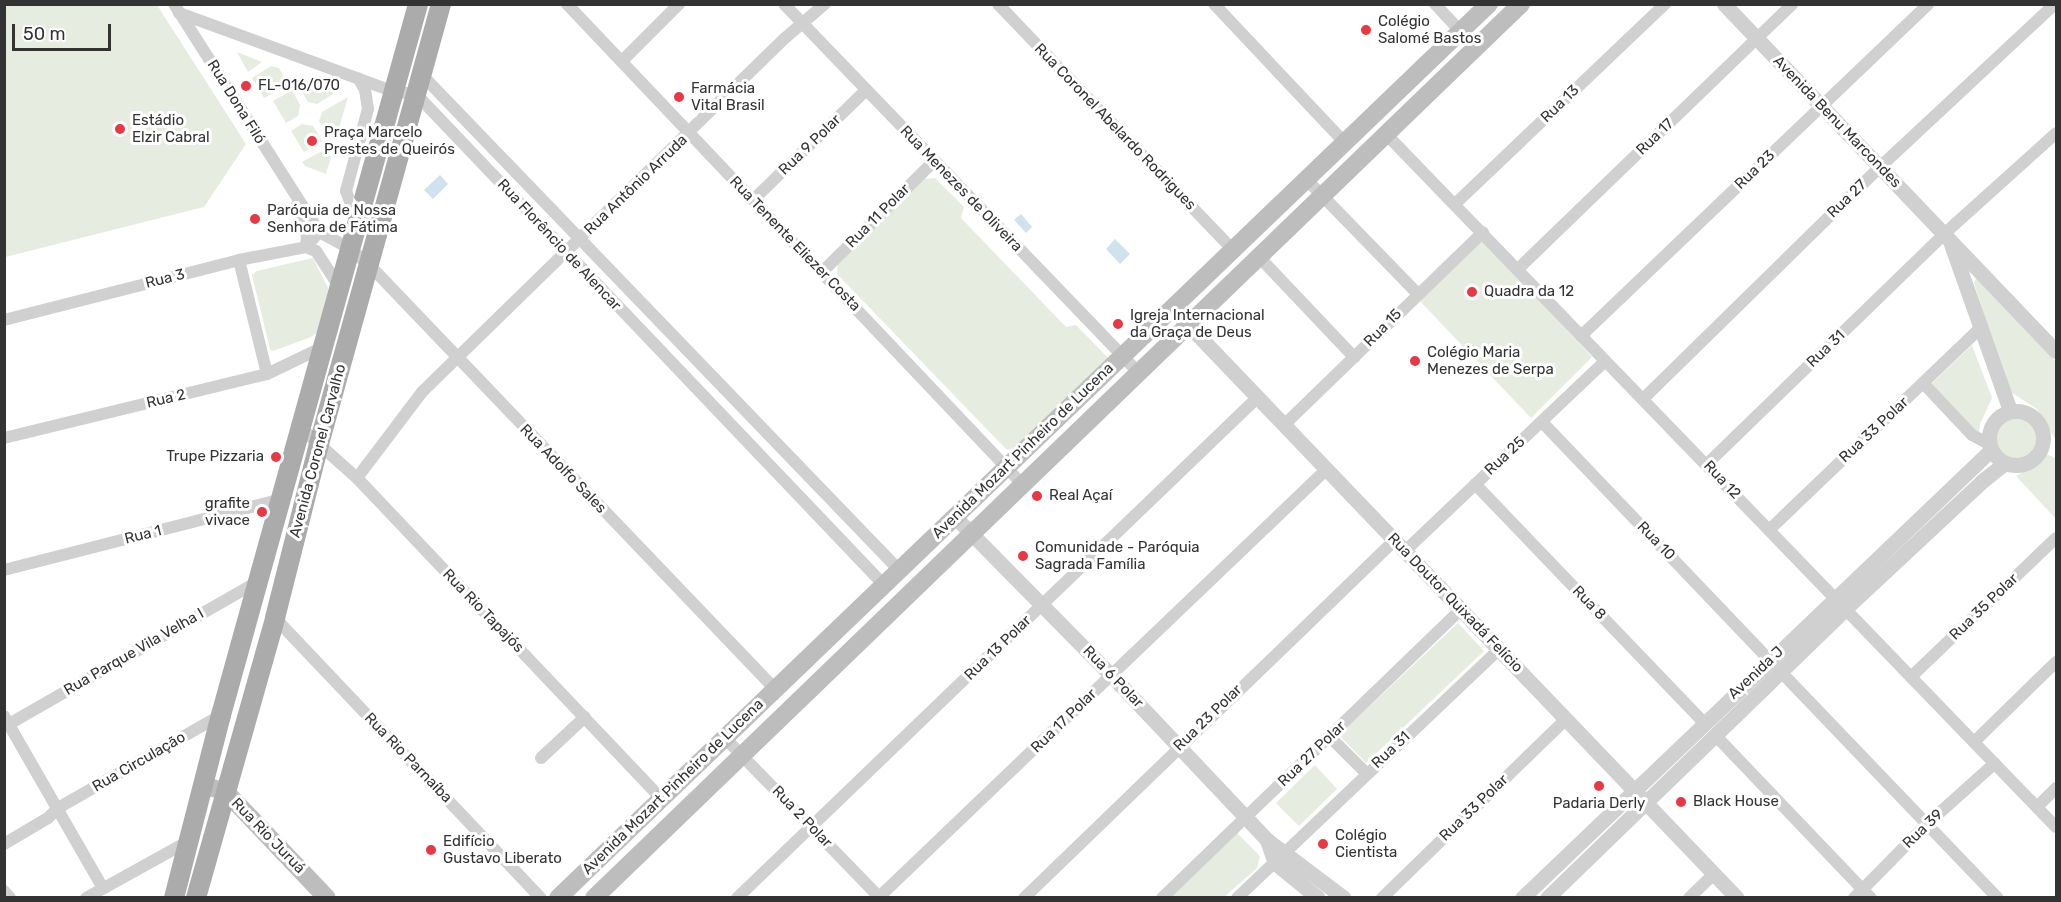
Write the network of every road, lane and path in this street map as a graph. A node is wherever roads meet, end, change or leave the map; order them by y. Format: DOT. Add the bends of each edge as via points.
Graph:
graph roads {
  1 [pos="417,4"];
  2 [pos="441,4"];
  3 [pos="567,4"];
  4 [pos="679,4"];
  5 [pos="784,4"];
  6 [pos="825,4"];
  7 [pos="998,4"];
  8 [pos="1214,4"];
  9 [pos="1435,4"];
  10 [pos="1489,4"];
  11 [pos="1521,4"];
  12 [pos="1665,4"];
  13 [pos="1724,4"];
  14 [pos="1792,4"];
  15 [pos="1928,4"];
  16 [pos="2055,4"];
  17 [pos="177,9"];
  18 [pos="804,25"];
  19 [pos="1461,32"];
  20 [pos="1756,38"];
  21 [pos="1476,48"];
  22 [pos="622,61"];
  23 [pos="422,75"];
  24 [pos="359,79"];
  25 [pos="866,90"];
  26 [pos="395,92"];
  27 [pos="416,94"];
  28 [pos="1822,106"];
  29 [pos="690,133"];
  30 [pos="2056,133"];
  31 [pos="1386,134"];
  32 [pos="1346,144"];
  33 [pos="934,161"];
  34 [pos="1880,167"];
  35 [pos="1308,181"];
  36 [pos="292,191"];
  37 [pos="1323,196"];
  38 [pos="753,200"];
  39 [pos="1455,204"];
  40 [pos="358,223"];
  41 [pos="319,232"];
  42 [pos="1483,232"];
  43 [pos="1947,237"];
  44 [pos="579,239"];
  45 [pos="306,247"];
  46 [pos="351,249"];
  47 [pos="1233,250"];
  48 [pos="566,252"];
  49 [pos="1260,258"];
  50 [pos="239,260"];
  51 [pos="369,265"];
  52 [pos="1518,269"];
  53 [pos="822,272"];
  54 [pos="340,288"];
  55 [pos="1418,294"];
  56 [pos="1173,309"];
  57 [pos="4,320"];
  58 [pos="1188,325"];
  59 [pos="1979,329"];
  60 [pos="1581,336"];
  61 [pos="323,347"];
  62 [pos="2056,351"];
  63 [pos="1122,355"];
  64 [pos="1354,357"];
  65 [pos="458,359"];
  66 [pos="1605,361"];
  67 [pos="1139,373"];
  68 [pos="267,374"];
  69 [pos="1923,384"];
  70 [pos="1258,398"];
  71 [pos="1644,398"];
  72 [pos="2010,411"];
  73 [pos="1542,422"];
  74 [pos="1284,425"];
  75 [pos="301,428"];
  76 [pos="4,438"];
  77 [pos="319,444"];
  78 [pos="1990,447"];
  79 [pos="2049,448"];
  80 [pos="2005,463"];
  81 [pos="1707,464"];
  82 [pos="1006,466"];
  83 [pos="1327,469"];
  84 [pos="357,478"];
  85 [pos="1023,484"];
  86 [pos="1475,484"];
  87 [pos="282,499"];
  88 [pos="955,517"];
  89 [pos="1769,530"];
  90 [pos="973,535"];
  91 [pos="2056,538"];
  92 [pos="1400,546"];
  93 [pos="898,569"];
  94 [pos="4,570"];
  95 [pos="260,580"];
  96 [pos="883,584"];
  97 [pos="1835,597"];
  98 [pos="1043,605"];
  99 [pos="1846,608"];
  100 [pos="1461,609"];
  101 [pos="275,618"];
  102 [pos="1499,650"];
  103 [pos="1770,661"];
  104 [pos="2056,662"];
  105 [pos="1781,672"];
  106 [pos="1112,676"];
  107 [pos="1912,676"];
  108 [pos="775,689"];
  109 [pos="221,715"];
  110 [pos="585,717"];
  111 [pos="1566,719"];
  112 [pos="7,720"];
  113 [pos="1703,722"];
  114 [pos="1715,735"];
  115 [pos="724,737"];
  116 [pos="1330,737"];
  117 [pos="1974,742"];
  118 [pos="1179,746"];
  119 [pos="742,756"];
  120 [pos="540,758"];
  121 [pos="1995,764"];
  122 [pos="1366,773"];
  123 [pos="203,785"];
  124 [pos="2056,788"];
  125 [pos="1633,789"];
  126 [pos="226,792"];
  127 [pos="661,798"];
  128 [pos="1645,802"];
  129 [pos="2037,807"];
  130 [pos="58,808"];
  131 [pos="1247,818"];
  132 [pos="1927,824"];
  133 [pos="811,826"];
  134 [pos="2056,827"];
  135 [pos="189,841"];
  136 [pos="4,844"];
  137 [pos="1280,858"];
  138 [pos="1714,874"];
  139 [pos="103,888"];
  140 [pos="4,891"];
  141 [pos="1863,895"];
  142 [pos="10,897"];
  143 [pos="86,897"];
  144 [pos="174,897"];
  145 [pos="196,897"];
  146 [pos="327,897"];
  147 [pos="541,897"];
  148 [pos="558,897"];
  149 [pos="594,897"];
  150 [pos="737,897"];
  151 [pos="879,897"];
  152 [pos="1023,897"];
  153 [pos="1162,897"];
  154 [pos="1237,897"];
  155 [pos="1318,897"];
  156 [pos="1344,897"];
  157 [pos="1382,897"];
  158 [pos="1522,897"];
  159 [pos="1547,897"];
  160 [pos="1689,897"];
  161 [pos="1737,897"];
  162 [pos="1998,897"];
  1 -- 26 [label="main road, Avenida Coronel Carvalho"];
  2 -- 23 [label="main road, Avenida Coronel Carvalho"];
  3 -- 22 [label="street, Rua Tenente Eliezer Costa"];
  4 -- 22 [label="street"];
  5 -- 18 [label="street, Rua Menezes de Oliveira"];
  6 -- 18 [label="street, Rua Antônio Arruda"];
  7 -- 47 [label="street, Rua Coronel Abelardo Rodrigues"];
  8 -- 32 [label="street"];
  9 -- 19 [label="street"];
  10 -- 19 [label="main road, Avenida Mozart Pinheiro de Lucena"];
  11 -- 21 [label="main road, Avenida Mozart Pinheiro de Lucena"];
  12 -- 39 [label="street, Rua 13"];
  13 -- 20 [label="street, Avenida Benu Marcondes"];
  14 -- 20 [label="street, Rua 17"];
  15 -- 28 [label="street, Rua 23"];
  16 -- 34 [label="street, Rua 27"];
  17 -- 24 [label="street"];
  17 -- 36 [label="street, Rua Dona Filó"];
  18 -- 25 [label="street, Rua Menezes de Oliveira"];
  18 -- 29 [label="street, Rua Antônio Arruda" via="785,38"];
  19 -- 21 [label="street"];
  19 -- 32 [label="main road, Avenida Mozart Pinheiro de Lucena"];
  20 -- 28 [label="street, Avenida Benu Marcondes"];
  20 -- 52 [label="street, Rua 17"];
  21 -- 31 [label="main road, Avenida Mozart Pinheiro de Lucena"];
  22 -- 29 [label="street, Rua Tenente Eliezer Costa"];
  23 -- 27 [label="main road, Avenida Coronel Carvalho"];
  23 -- 44 [label="street, Rua Florêncio de Alencar"];
  24 -- 26 [label="street"];
  24 -- 40 [label="street" via="368,109 346,191"];
  25 -- 33 [label="street, Rua Menezes de Oliveira"];
  25 -- 38 [label="street, Rua 9 Polar"];
  26 -- 27 [label="street"];
  26 -- 40 [label="main road, Avenida Coronel Carvalho"];
  27 -- 48 [label="street, Rua Florêncio de Alencar"];
  27 -- 51 [label="main road, Avenida Coronel Carvalho"];
  28 -- 34 [label="street, Avenida Benu Marcondes"];
  28 -- 60 [label="street, Rua 23"];
  29 -- 38 [label="street, Rua Tenente Eliezer Costa"];
  29 -- 44 [label="street, Rua Antônio Arruda"];
  30 -- 43 [label="street, Rua 31"];
  31 -- 37 [label="main road, Avenida Mozart Pinheiro de Lucena"];
  31 -- 39 [label="street, Rua 12"];
  32 -- 35 [label="main road, Avenida Mozart Pinheiro de Lucena"];
  33 -- 53 [label="street, Rua 11 Polar"];
  33 -- 63 [label="street, Rua Menezes de Oliveira"];
  34 -- 43 [label="street, Avenida Benu Marcondes"];
  34 -- 71 [label="street, Rua 27"];
  35 -- 37 [label="street"];
  35 -- 47 [label="main road, Avenida Mozart Pinheiro de Lucena"];
  36 -- 41 [label="street, Rua Dona Filó"];
  36 -- 45 [label="street, Rua Dona Filó" via="307,236"];
  37 -- 49 [label="main road, Avenida Mozart Pinheiro de Lucena"];
  37 -- 55 [label="street"];
  38 -- 53 [label="street, Rua Tenente Eliezer Costa"];
  39 -- 42 [label="street, Rua 12"];
  40 -- 46 [label="main road, Avenida Coronel Carvalho"];
  41 -- 45 [label="street"];
  41 -- 46 [label="street, Rua Dona Filó"];
  42 -- 52 [label="street, Rua 12"];
  42 -- 55 [label="street, Rua 15"];
  43 -- 59 [label="street, Avenida Benu Marcondes"];
  43 -- 62 [label="street, Avenida Benu Marcondes"];
  43 -- 81 [label="street, Rua 31"];
  44 -- 48 [label="street, Rua Antônio Arruda"];
  44 -- 93 [label="street, Rua Florêncio de Alencar"];
  45 -- 50 [label="street, Rua 3"];
  45 -- 54 [label="street" via="316,251"];
  46 -- 51 [label="street, Rua Adolfo Sales"];
  46 -- 54 [label="main road, Avenida Coronel Carvalho"];
  47 -- 56 [label="main road, Avenida Mozart Pinheiro de Lucena"];
  48 -- 65 [label="street, Rua Antônio Arruda"];
  48 -- 96 [label="street, Rua Florêncio de Alencar"];
  49 -- 58 [label="main road, Avenida Mozart Pinheiro de Lucena"];
  49 -- 64 [label="street"];
  50 -- 57 [label="street, Rua 3"];
  50 -- 68 [label="street"];
  51 -- 65 [label="street, Rua Adolfo Sales"];
  51 -- 77 [label="main road, Avenida Coronel Carvalho"];
  52 -- 60 [label="street, Rua 12"];
  53 -- 82 [label="street, Rua Tenente Eliezer Costa"];
  54 -- 61 [label="main road, Avenida Coronel Carvalho"];
  55 -- 64 [label="street, Rua 15"];
  56 -- 58 [label="street, Rua Doutor Quixadá Felício"];
  56 -- 63 [label="main road, Avenida Mozart Pinheiro de Lucena"];
  58 -- 67 [label="main road, Avenida Mozart Pinheiro de Lucena"];
  58 -- 70 [label="street, Rua Doutor Quixadá Felício"];
  59 -- 69 [label="street, Rua 33 Polar"];
  59 -- 72 [label="street, Avenida Benu Marcondes"];
  60 -- 66 [label="street, Rua 12"];
  61 -- 68 [label="street, Rua 2"];
  61 -- 75 [label="main road, Avenida Coronel Carvalho"];
  63 -- 67 [label="street, Rua Menezes de Oliveira"];
  63 -- 82 [label="main road, Avenida Mozart Pinheiro de Lucena"];
  64 -- 74 [label="street, Rua 15"];
  65 -- 84 [label="street, Rua Antônio Arruda" via="423,392"];
  65 -- 108 [label="street, Rua Adolfo Sales"];
  66 -- 71 [label="street, Rua 12"];
  66 -- 73 [label="street, Rua 25"];
  67 -- 85 [label="main road, Avenida Mozart Pinheiro de Lucena"];
  68 -- 76 [label="street, Rua 2"];
  69 -- 78 [label="street" via="1972,435"];
  69 -- 89 [label="street, Rua 33 Polar"];
  70 -- 74 [label="street, Rua Doutor Quixadá Felício"];
  70 -- 98 [label="street, Rua 13 Polar"];
  71 -- 81 [label="street, Rua 12"];
  72 -- 78 [label="street" via="1995,419 1990,427"];
  72 -- 79 [label="street" via="2028,413 2036,419"];
  73 -- 86 [label="street, Rua 25"];
  73 -- 103 [label="street, Rua 10"];
  74 -- 83 [label="street, Rua Doutor Quixadá Felício"];
  75 -- 77 [label="street, Rua Rio Tapajós"];
  75 -- 87 [label="main road, Avenida Coronel Carvalho"];
  77 -- 84 [label="street, Rua Rio Tapajós"];
  77 -- 101 [label="main road, Avenida Coronel Carvalho"];
  78 -- 80 [label="street"];
  78 -- 97 [label="street, Avenida J"];
  79 -- 80 [label="street" via="2023,465"];
  80 -- 99 [label="street, Avenida J"];
  81 -- 89 [label="street, Rua 12"];
  82 -- 85 [label="street, Rua Tenente Eliezer Costa"];
  82 -- 88 [label="main road, Avenida Mozart Pinheiro de Lucena"];
  83 -- 92 [label="street, Rua Doutor Quixadá Felício"];
  83 -- 106 [label="street, Rua 17 Polar"];
  84 -- 110 [label="street, Rua Rio Tapajós"];
  85 -- 90 [label="main road, Avenida Mozart Pinheiro de Lucena"];
  86 -- 92 [label="street, Rua 25"];
  86 -- 113 [label="street, Rua 8"];
  87 -- 94 [label="street, Rua 1"];
  87 -- 95 [label="main road, Avenida Coronel Carvalho"];
  88 -- 90 [label="street, Rua 6 Polar"];
  88 -- 93 [label="main road, Avenida Mozart Pinheiro de Lucena"];
  89 -- 97 [label="street, Rua 12"];
  90 -- 98 [label="street, Rua 6 Polar"];
  90 -- 119 [label="main road, Avenida Mozart Pinheiro de Lucena"];
  91 -- 107 [label="street, Rua 35 Polar"];
  92 -- 100 [label="street, Rua Doutor Quixadá Felício"];
  92 -- 118 [label="street, Rua 23 Polar"];
  93 -- 96 [label="main road, Avenida Mozart Pinheiro de Lucena"];
  95 -- 109 [label="main road, Avenida Coronel Carvalho"];
  95 -- 112 [label="street, Rua Parque Vila Velha I"];
  96 -- 108 [label="main road, Avenida Mozart Pinheiro de Lucena"];
  97 -- 99 [label="street, Rua 12"];
  97 -- 103 [label="street, Avenida J"];
  98 -- 106 [label="street, Rua 6 Polar"];
  98 -- 133 [label="street, Rua 13 Polar"];
  99 -- 105 [label="street, Avenida J"];
  99 -- 107 [label="street, Rua 12"];
  100 -- 102 [label="street, Rua Doutor Quixadá Felício"];
  100 -- 116 [label="street, Rua 27 Polar"];
  101 -- 126 [label="main road, Avenida Coronel Carvalho"];
  101 -- 147 [label="street, Rua Rio Parnaíba"];
  102 -- 111 [label="street, Rua Doutor Quixadá Felício"];
  102 -- 122 [label="street, Rua 31"];
  103 -- 113 [label="street, Avenida J"];
  104 -- 117 [label="street"];
  105 -- 114 [label="street, Avenida J"];
  105 -- 132 [label="street"];
  106 -- 118 [label="street, Rua 6 Polar"];
  106 -- 151 [label="street, Rua 17 Polar"];
  107 -- 117 [label="street, Rua 12"];
  108 -- 115 [label="main road, Avenida Mozart Pinheiro de Lucena"];
  109 -- 123 [label="main road, Avenida Coronel Carvalho"];
  109 -- 130 [label="street, Rua Circulação"];
  110 -- 120 [label="street"];
  110 -- 127 [label="street, Rua Rio Tapajós"];
  111 -- 125 [label="street, Rua Doutor Quixadá Felício"];
  111 -- 157 [label="street, Rua 33 Polar"];
  112 -- 130 [label="street"];
  113 -- 125 [label="street, Avenida J"];
  114 -- 128 [label="street, Avenida J"];
  114 -- 141 [label="street"];
  115 -- 119 [label="street, Rua 2 Polar"];
  115 -- 127 [label="main road, Avenida Mozart Pinheiro de Lucena"];
  116 -- 122 [label="street"];
  116 -- 131 [label="street, Rua 27 Polar"];
  117 -- 121 [label="street, Rua 12"];
  118 -- 131 [label="street, Rua 6 Polar"];
  118 -- 152 [label="street, Rua 23 Polar"];
  119 -- 133 [label="street, Rua 2 Polar"];
  119 -- 149 [label="main road, Avenida Mozart Pinheiro de Lucena"];
  121 -- 129 [label="street, Rua 12"];
  121 -- 132 [label="street, Rua 39"];
  122 -- 137 [label="street, Rua 31"];
  123 -- 126 [label="main road, Rua Rio Juruá"];
  123 -- 135 [label="main road, Avenida Coronel Carvalho"];
  124 -- 129 [label="street"];
  125 -- 128 [label="street, Rua Doutor Quixadá Felício"];
  125 -- 158 [label="street, Avenida J"];
  126 -- 145 [label="main road, Avenida Coronel Carvalho"];
  126 -- 146 [label="main road, Rua Rio Juruá"];
  127 -- 148 [label="main road, Avenida Mozart Pinheiro de Lucena"];
  128 -- 138 [label="street, Rua Doutor Quixadá Felício"];
  128 -- 159 [label="street, Avenida J"];
  129 -- 134 [label="street, Rua 12"];
  130 -- 136 [label="street, Rua Circulação"];
  130 -- 139 [label="street"];
  131 -- 137 [label="street, Rua 6 Polar"];
  131 -- 153 [label="street, Rua 27 Polar"];
  132 -- 141 [label="street, Rua 39"];
  132 -- 162 [label="street"];
  133 -- 150 [label="street, Rua 13 Polar"];
  133 -- 151 [label="street, Rua 2 Polar"];
  135 -- 139 [label="street"];
  135 -- 144 [label="main road, Avenida Coronel Carvalho"];
  137 -- 154 [label="street, Rua 31"];
  137 -- 155 [label="street"];
  137 -- 156 [label="street"];
  138 -- 160 [label="street"];
  138 -- 161 [label="street, Rua Doutor Quixadá Felício"];
  139 -- 143 [label="street"];
  140 -- 142 [label="street"];
}
